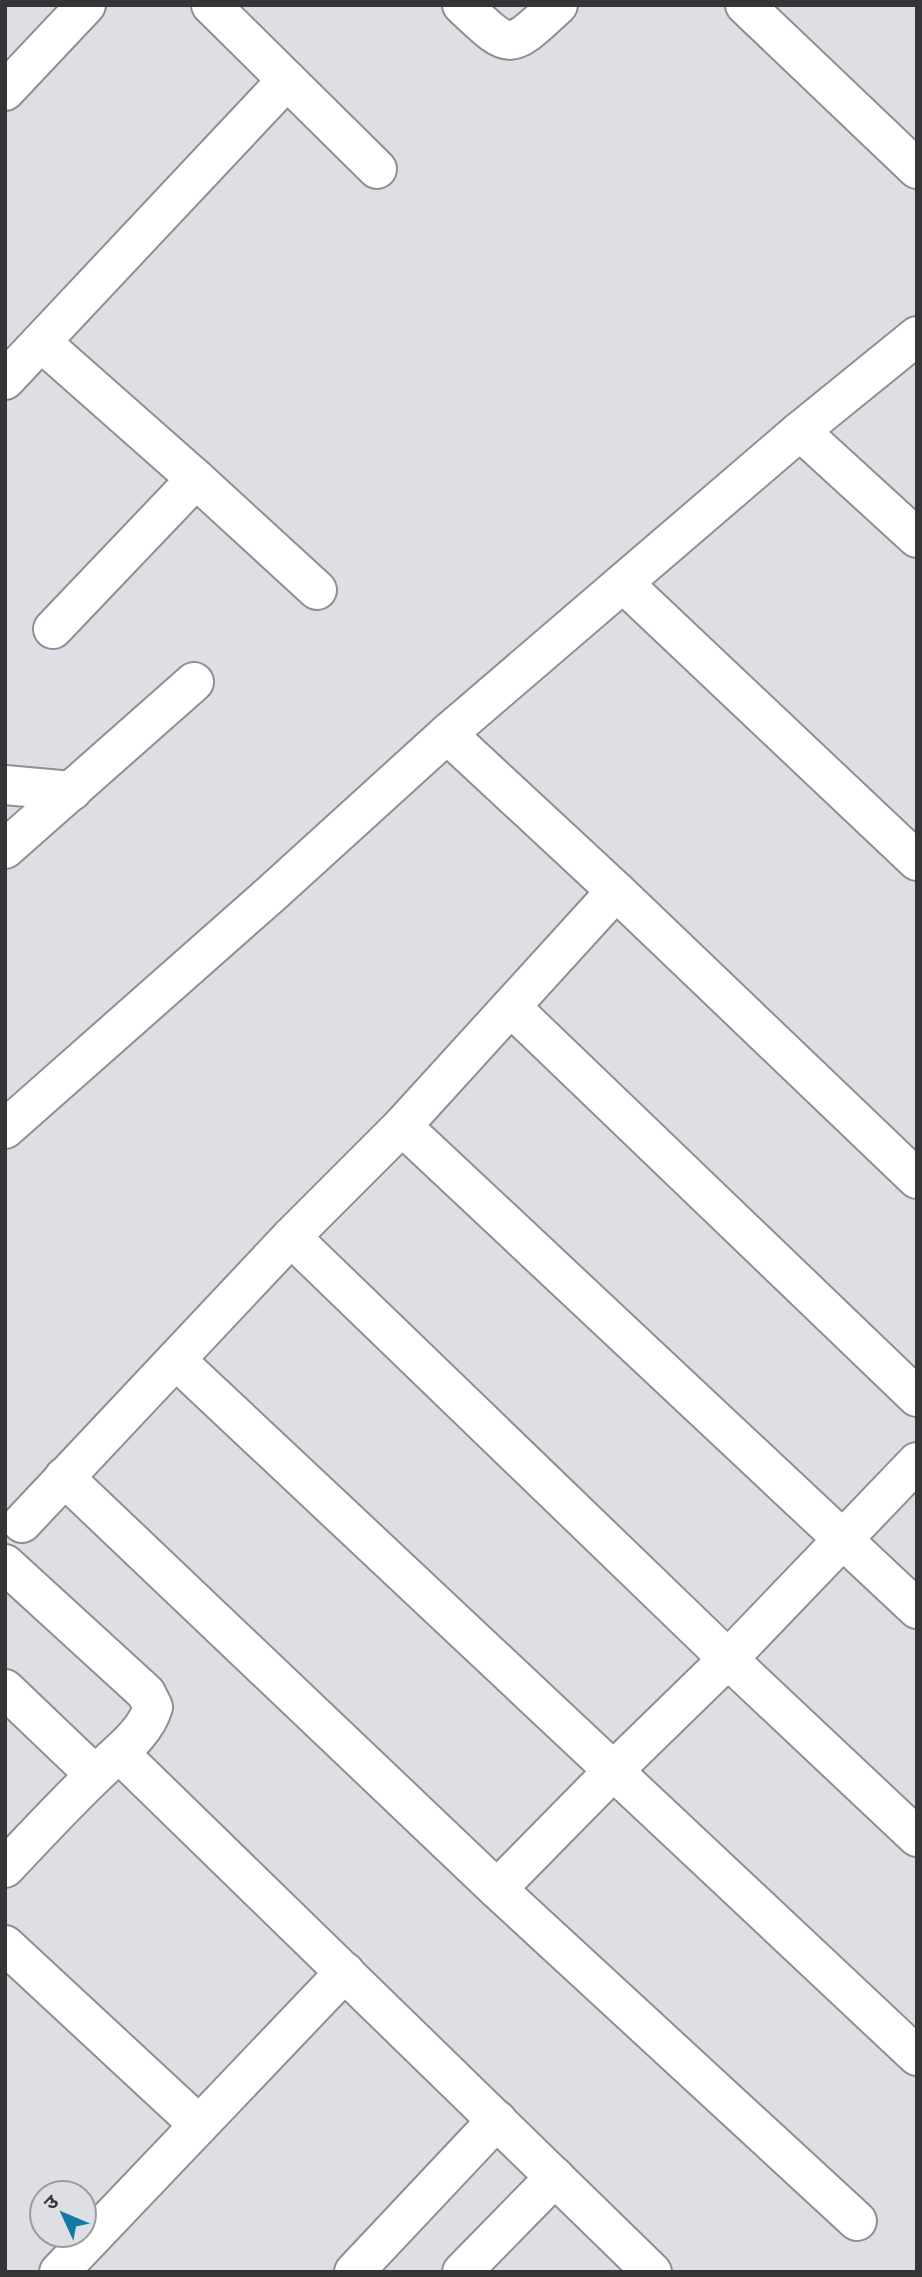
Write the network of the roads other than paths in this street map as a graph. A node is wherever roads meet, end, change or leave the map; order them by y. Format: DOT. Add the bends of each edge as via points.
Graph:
graph roads {
  1 [pos="86,5"];
  2 [pos="211,5"];
  3 [pos="462,5"];
  4 [pos="558,5"];
  5 [pos="745,5"];
  6 [pos="287,80"];
  7 [pos="5,91"];
  8 [pos="377,169"];
  9 [pos="916,169"];
  10 [pos="917,336"];
  11 [pos="41,342"];
  12 [pos="5,380"];
  13 [pos="800,431"];
  14 [pos="196,479"];
  15 [pos="917,538"];
  16 [pos="623,583"];
  17 [pos="317,590"];
  18 [pos="54,629"];
  19 [pos="194,682"];
  20 [pos="447,734"];
  21 [pos="5,785"];
  22 [pos="72,791"];
  23 [pos="5,849"];
  24 [pos="917,860"];
  25 [pos="616,891"];
  26 [pos="511,1007"];
  27 [pos="402,1126"];
  28 [pos="5,1129"];
  29 [pos="917,1179"];
  30 [pos="291,1237"];
  31 [pos="176,1360"];
  32 [pos="917,1397"];
  33 [pos="917,1462"];
  34 [pos="64,1477"];
  35 [pos="22,1524"];
  36 [pos="843,1538"];
  37 [pos="5,1564"];
  38 [pos="917,1609"];
  39 [pos="728,1658"];
  40 [pos="5,1689"];
  41 [pos="107,1764"];
  42 [pos="612,1772"];
  43 [pos="917,1836"];
  44 [pos="5,1868"];
  45 [pos="497,1889"];
  46 [pos="5,1945"];
  47 [pos="345,1972"];
  48 [pos="917,2056"];
  49 [pos="497,2120"];
  50 [pos="199,2125"];
  51 [pos="555,2177"];
  52 [pos="857,2221"];
  53 [pos="59,2272"];
  54 [pos="354,2272"];
  55 [pos="462,2272"];
  56 [pos="652,2272"];
  1 -- 7 [label="street"];
  2 -- 6 [label="street"];
  3 -- 4 [label="street" via="500,38 513,41"];
  5 -- 9 [label="street"];
  6 -- 8 [label="street"];
  6 -- 11 [label="street"];
  10 -- 13 [label="street"];
  11 -- 12 [label="street"];
  11 -- 14 [label="street"];
  13 -- 15 [label="street"];
  13 -- 16 [label="street"];
  14 -- 17 [label="street"];
  14 -- 18 [label="street"];
  16 -- 20 [label="street"];
  16 -- 24 [label="street"];
  19 -- 22 [label="street"];
  20 -- 25 [label="street"];
  20 -- 28 [label="street"];
  21 -- 22 [label="street"];
  22 -- 23 [label="street"];
  25 -- 26 [label="street"];
  25 -- 29 [label="street"];
  26 -- 27 [label="street"];
  26 -- 32 [label="street"];
  27 -- 30 [label="street"];
  27 -- 36 [label="street"];
  30 -- 31 [label="street"];
  30 -- 39 [label="street"];
  31 -- 34 [label="street"];
  31 -- 42 [label="street"];
  33 -- 36 [label="street"];
  34 -- 35 [label="street"];
  34 -- 45 [label="street"];
  36 -- 38 [label="street"];
  36 -- 39 [label="street"];
  37 -- 41 [label="street" via="152,1701 150,1718"];
  39 -- 42 [label="street"];
  39 -- 43 [label="street"];
  40 -- 41 [label="street"];
  41 -- 44 [label="street"];
  41 -- 47 [label="street"];
  42 -- 45 [label="street"];
  42 -- 48 [label="street"];
  45 -- 52 [label="street"];
  46 -- 50 [label="street"];
  47 -- 49 [label="street"];
  47 -- 50 [label="street"];
  49 -- 51 [label="street"];
  49 -- 54 [label="street"];
  50 -- 53 [label="street"];
  51 -- 55 [label="street"];
  51 -- 56 [label="street"];
}
